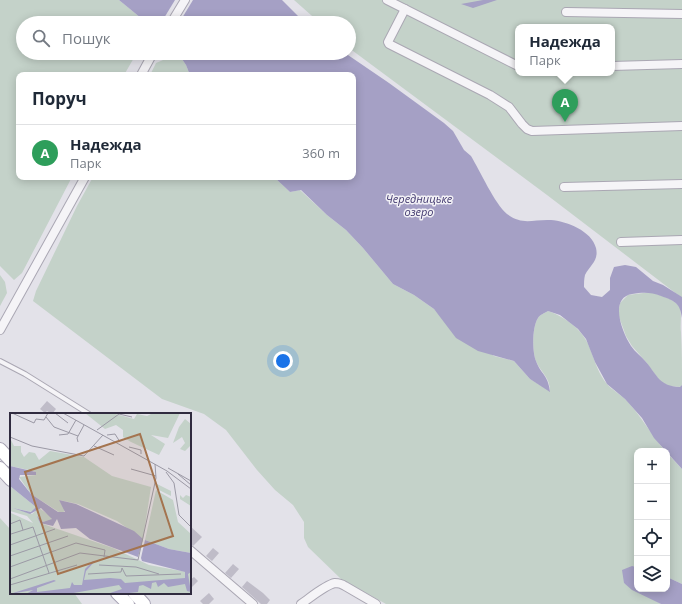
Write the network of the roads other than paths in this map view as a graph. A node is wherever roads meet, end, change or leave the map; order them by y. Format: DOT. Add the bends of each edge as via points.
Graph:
graph roads {
  1 [pos="185,0"];
  2 [pos="387,0"];
  3 [pos="405,10"];
  4 [pos="566,12"];
  5 [pos="682,14"];
  6 [pos="175,16"];
  7 [pos="149,60"];
  8 [pos="682,64"];
  9 [pos="515,65"];
  10 [pos="615,66"];
  11 [pos="143,72"];
  12 [pos="682,126"];
  13 [pos="83,180"];
  14 [pos="682,184"];
  15 [pos="564,187"];
  16 [pos="682,240"];
  17 [pos="621,242"];
  18 [pos="0,330"];
  19 [pos="0,361"];
  20 [pos="87,413"];
  21 [pos="0,449"];
  22 [pos="10,460"];
  23 [pos="0,468"];
  24 [pos="10,479"];
  25 [pos="191,551"];
  26 [pos="135,594"];
  27 [pos="144,604"];
  28 [pos="253,604"];
  29 [pos="301,604"];
  30 [pos="376,604"];
  1 -- 6 [label="street"];
  2 -- 3 [label="street"];
  3 -- 9 [label="street"];
  3 -- 12 [label="street" via="388,44 490,95 509,107 527,129 532,131"];
  4 -- 5 [label="street"];
  7 -- 11 [label="street"];
  8 -- 10 [label="street"];
  13 -- 18 [label="street"];
  14 -- 15 [label="street"];
  16 -- 17 [label="street"];
  19 -- 20 [label="lane"];
  21 -- 22 [label="main road"];
  23 -- 24 [label="main road"];
  25 -- 28 [label="street"];
  26 -- 27 [label="main road"];
  29 -- 30 [label="street" via="334,583 339,583"];
}
